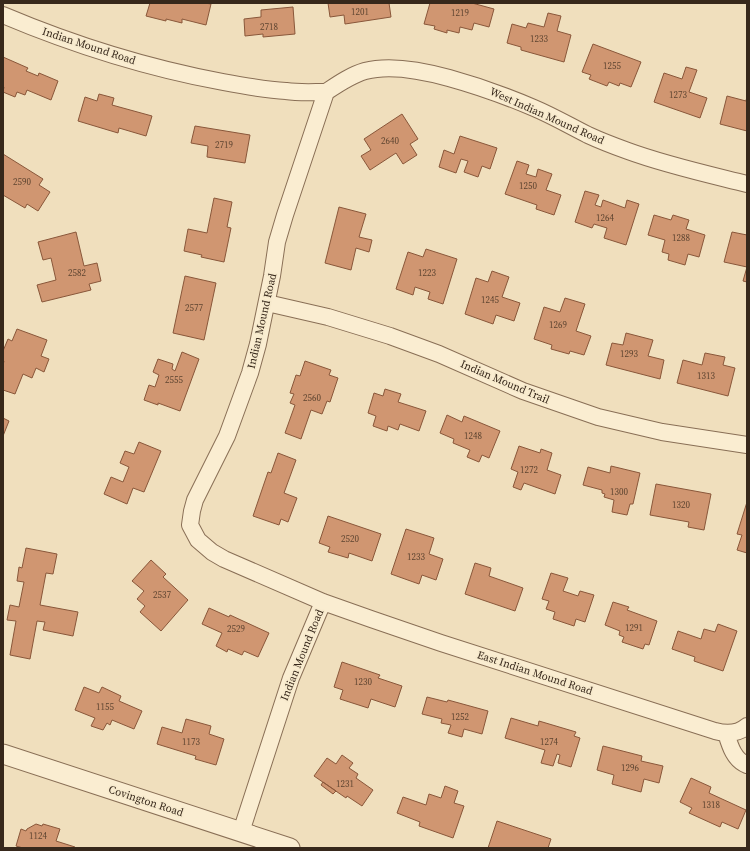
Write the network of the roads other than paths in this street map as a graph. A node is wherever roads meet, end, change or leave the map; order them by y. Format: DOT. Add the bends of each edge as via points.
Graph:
graph roads {
  1 [pos="3,15"];
  2 [pos="326,92"];
  3 [pos="747,184"];
  4 [pos="267,303"];
  5 [pos="747,445"];
  6 [pos="323,602"];
  7 [pos="747,726"];
  8 [pos="726,733"];
  9 [pos="3,754"];
  10 [pos="747,765"];
  11 [pos="241,832"];
  12 [pos="290,848"];
  1 -- 2 [label="street, Indian Mound Road" via="90,48 162,69 255,88 287,92"];
  2 -- 3 [label="street, West Indian Mound Road" via="366,70 400,68 429,73 498,93 599,140 650,159"];
  2 -- 4 [label="street, Indian Mound Road" via="277,242"];
  4 -- 5 [label="street, Indian Mound Trail" via="328,317 390,336 524,391 598,417 662,432"];
  4 -- 6 [label="street, Indian Mound Road" via="250,373 227,436 195,500 190,525 198,540 224,559"];
  6 -- 8 [label="street, East Indian Mound Road" via="441,643"];
  6 -- 11 [label="street, Indian Mound Road" via="289,684"];
  7 -- 8 [label="street, East Indian Mound Road" via="734,733"];
  8 -- 10 [label="street" via="736,757"];
  9 -- 11 [label="street, Covington Road"];
  11 -- 12 [label="street, Covington Road"];
}
